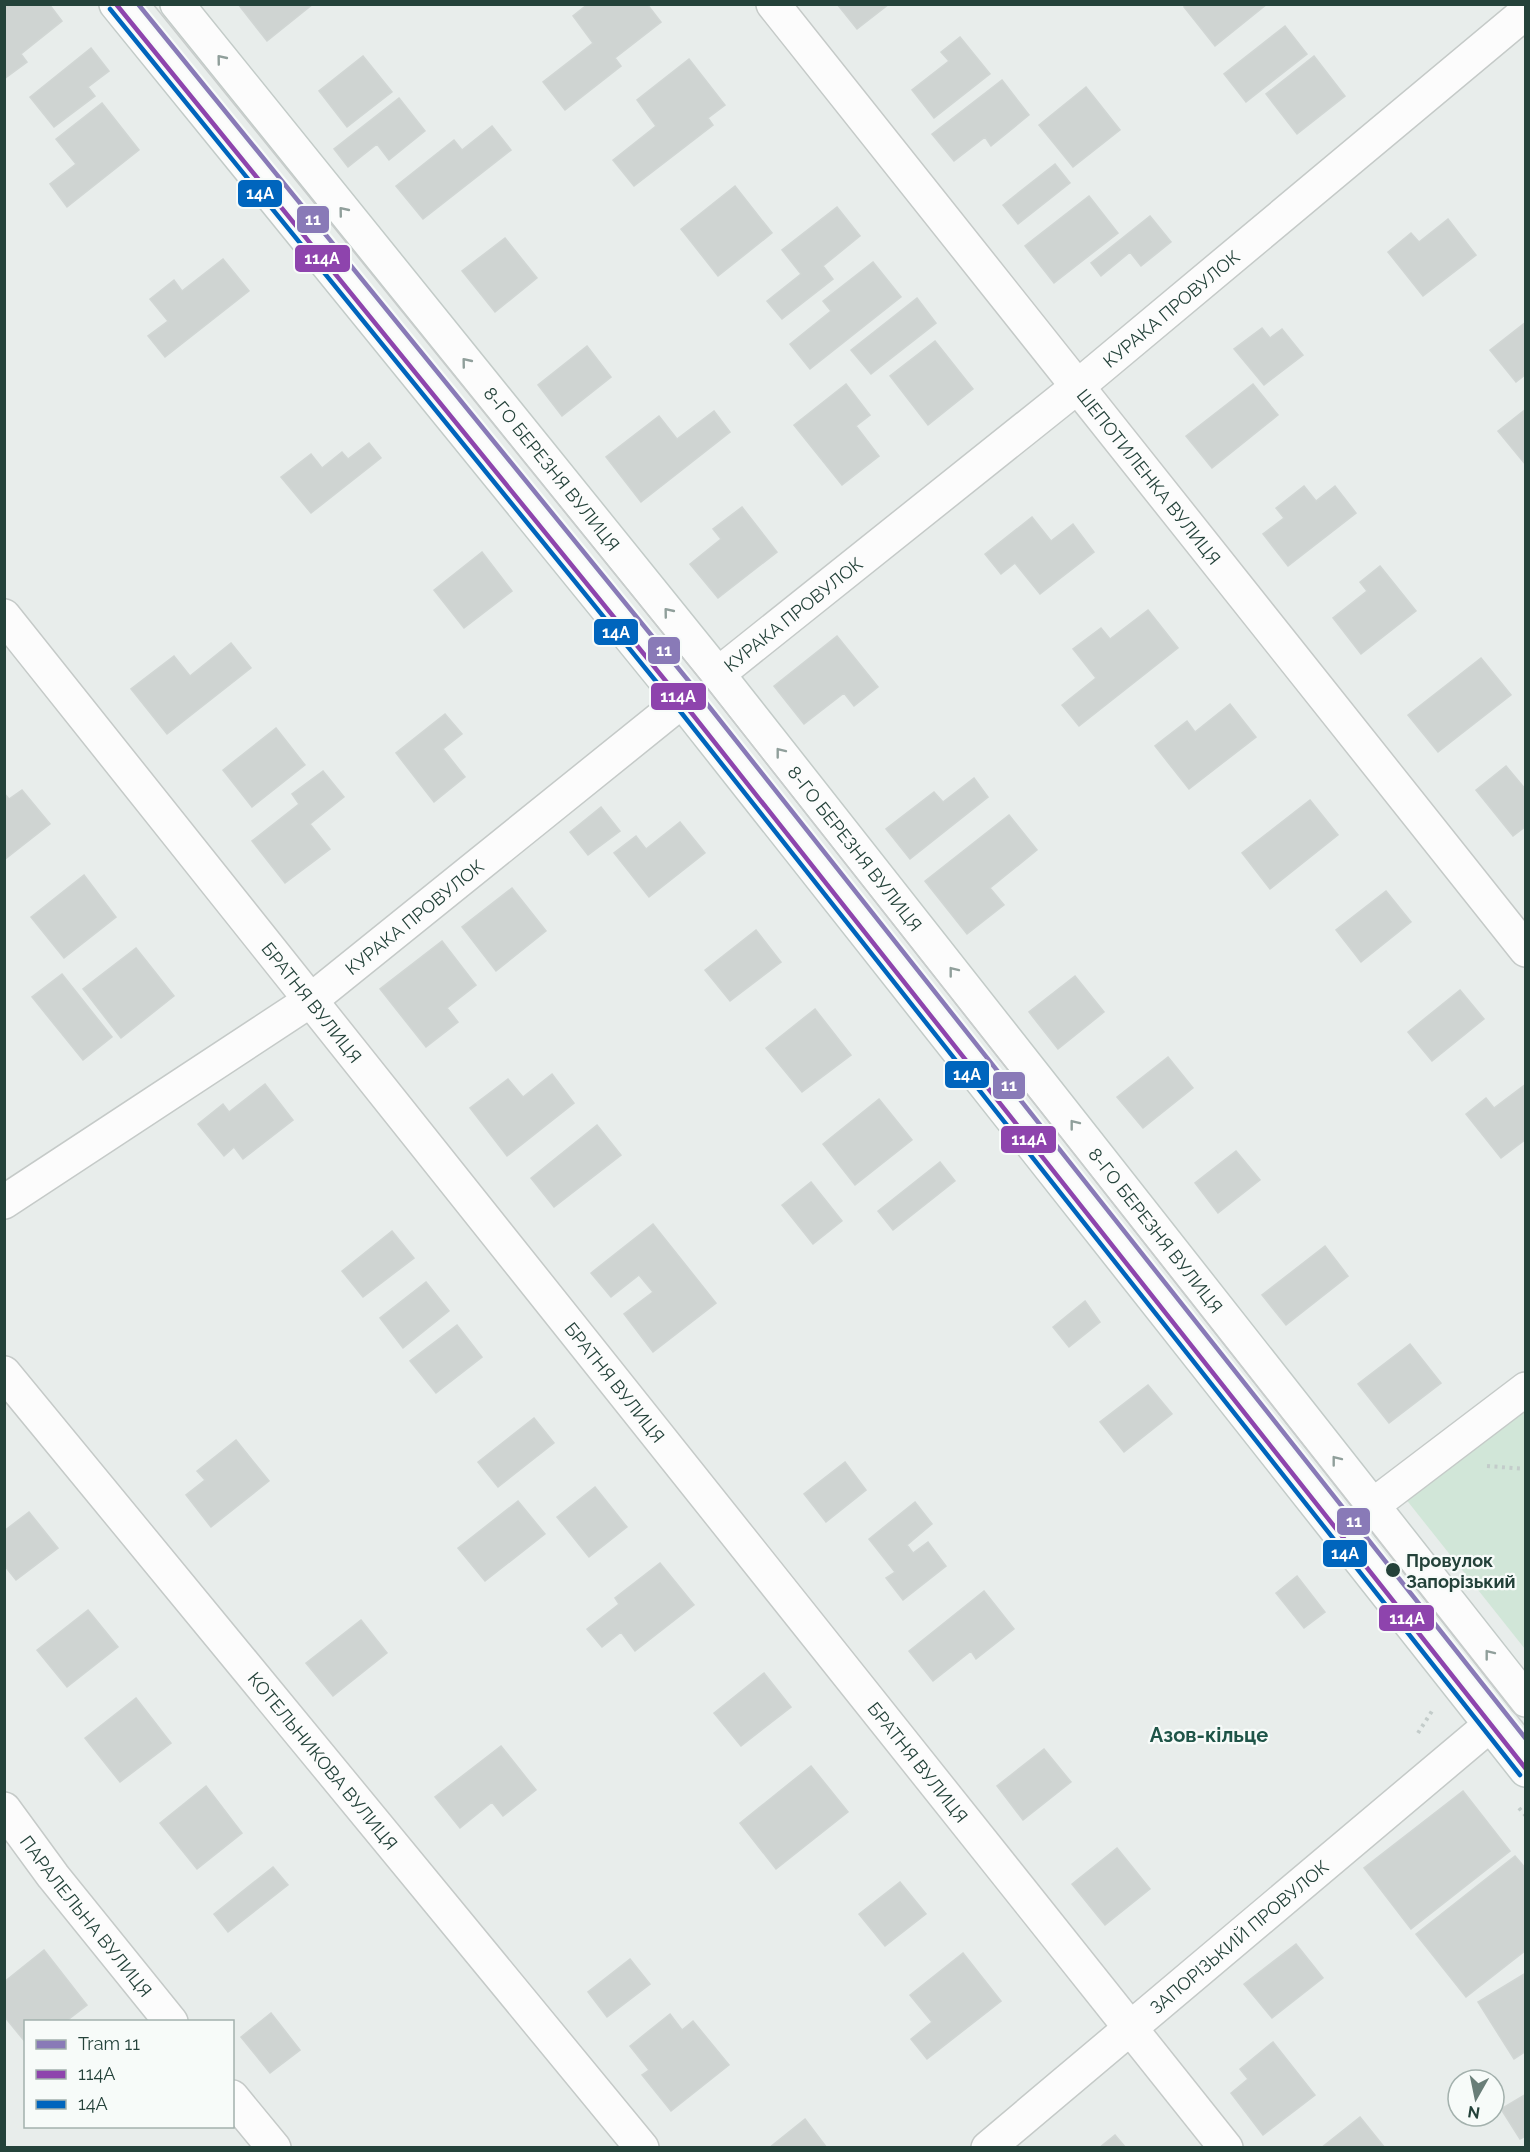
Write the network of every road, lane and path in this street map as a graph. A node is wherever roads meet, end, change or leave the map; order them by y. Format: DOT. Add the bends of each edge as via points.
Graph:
graph roads {
  1 [pos="116,4"];
  2 [pos="177,4"];
  3 [pos="774,4"];
  4 [pos="1526,12"];
  5 [pos="1077,387"];
  6 [pos="4,616"];
  7 [pos="718,674"];
  8 [pos="682,701"];
  9 [pos="1526,950"];
  10 [pos="311,1000"];
  11 [pos="4,1202"];
  12 [pos="4,1374"];
  13 [pos="1526,1389"];
  14 [pos="1372,1506"];
  15 [pos="1526,1700"];
  16 [pos="1490,1725"];
  17 [pos="1526,1770"];
  18 [pos="4,1809"];
  19 [pos="169,2020"];
  20 [pos="1130,2028"];
  21 [pos="234,2099"];
  22 [pos="274,2148"];
  23 [pos="642,2148"];
  24 [pos="988,2148"];
  25 [pos="1226,2148"];
  1 -- 8 [label="street"];
  7 -- 2 [label="street, 8-ГО БЕРЕЗНЯ ВУЛИЦЯ, one-way"];
  3 -- 5 [label="street, ШЕПОТИЛЕНКА ВУЛИЦЯ"];
  4 -- 5 [label="street, КУРАКА ПРОВУЛОК"];
  5 -- 7 [label="street, КУРАКА ПРОВУЛОК"];
  5 -- 9 [label="street, ШЕПОТИЛЕНКА ВУЛИЦЯ"];
  6 -- 10 [label="street, БРАТНЯ ВУЛИЦЯ"];
  7 -- 8 [label="street, КУРАКА ПРОВУЛОК"];
  14 -- 7 [label="street, 8-ГО БЕРЕЗНЯ ВУЛИЦЯ, one-way"];
  8 -- 10 [label="street, КУРАКА ПРОВУЛОК"];
  8 -- 16 [label="street"];
  10 -- 11 [label="street, КУРАКА ПРОВУЛОК"];
  10 -- 20 [label="street, БРАТНЯ ВУЛИЦЯ"];
  12 -- 23 [label="street, КОТЕЛЬНИКОВА ВУЛИЦЯ"];
  13 -- 14 [label="street"];
  15 -- 14 [label="street, 8-ГО БЕРЕЗНЯ ВУЛИЦЯ, one-way"];
  16 -- 17 [label="street"];
  16 -- 20 [label="street, ЗАПОРІЗЬКИЙ ПРОВУЛОК"];
  18 -- 19 [label="street, ПАРАЛЕЛЬНА ВУЛИЦЯ"];
  20 -- 24 [label="street, ЗАПОРІЗЬКИЙ ПРОВУЛОК"];
  20 -- 25 [label="street, БРАТНЯ ВУЛИЦЯ"];
  21 -- 22 [label="street"];
}
